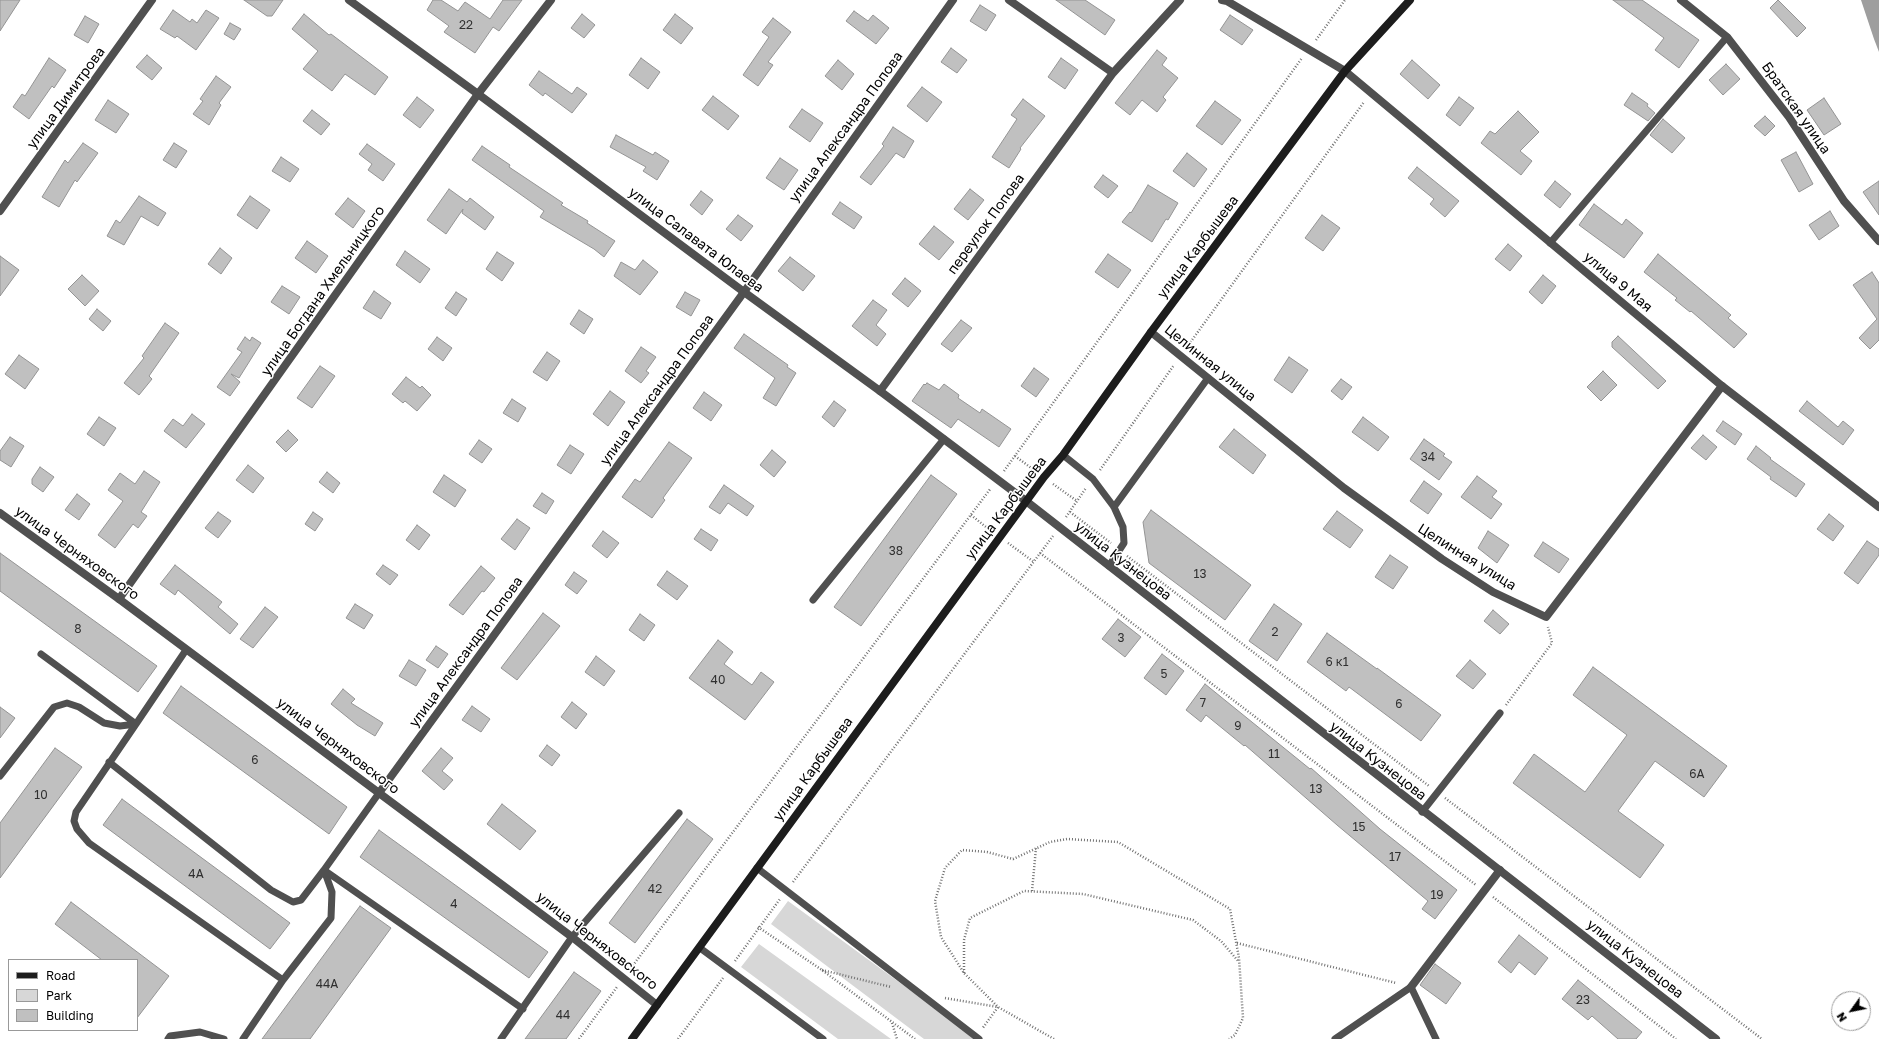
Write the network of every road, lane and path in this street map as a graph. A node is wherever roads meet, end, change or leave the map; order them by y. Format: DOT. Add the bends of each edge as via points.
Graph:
graph roads {
  1 [pos="152,0"];
  2 [pos="349,0"];
  3 [pos="551,0"];
  4 [pos="953,0"];
  5 [pos="1009,0"];
  6 [pos="1180,0"];
  7 [pos="1222,0"];
  8 [pos="1345,0"];
  9 [pos="1410,0"];
  10 [pos="1682,0"];
  11 [pos="1727,37"];
  12 [pos="1310,48"];
  13 [pos="1345,71"];
  14 [pos="1113,73"];
  15 [pos="1371,92"];
  16 [pos="478,94"];
  17 [pos="0,211"];
  18 [pos="1879,241"];
  19 [pos="1550,243"];
  20 [pos="744,292"];
  21 [pos="1152,332"];
  22 [pos="1181,355"];
  23 [pos="1208,378"];
  24 [pos="1722,386"];
  25 [pos="880,390"];
  26 [pos="944,439"];
  27 [pos="1063,455"];
  28 [pos="1093,479"];
  29 [pos="997,480"];
  30 [pos="1026,501"];
  31 [pos="1114,507"];
  32 [pos="1879,507"];
  33 [pos="1070,512"];
  34 [pos="0,513"];
  35 [pos="1059,528"];
  36 [pos="1114,546"];
  37 [pos="1040,553"];
  38 [pos="1127,555"];
  39 [pos="1109,566"];
  40 [pos="119,599"];
  41 [pos="813,600"];
  42 [pos="1546,617"];
  43 [pos="186,650"];
  44 [pos="41,654"];
  45 [pos="1500,713"];
  46 [pos="136,724"];
  47 [pos="109,762"];
  48 [pos="0,776"];
  49 [pos="1437,792"];
  50 [pos="379,793"];
  51 [pos="1422,812"];
  52 [pos="679,814"];
  53 [pos="1036,848"];
  54 [pos="757,868"];
  55 [pos="324,870"];
  56 [pos="1500,870"];
  57 [pos="786,891"];
  58 [pos="1032,891"];
  59 [pos="1484,891"];
  60 [pos="758,927"];
  61 [pos="572,937"];
  62 [pos="1237,943"];
  63 [pos="700,948"];
  64 [pos="1240,963"];
  65 [pos="729,970"];
  66 [pos="964,973"];
  67 [pos="624,978"];
  68 [pos="283,980"];
  69 [pos="1410,987"];
  70 [pos="656,1005"];
  71 [pos="998,1007"];
  72 [pos="523,1008"];
  73 [pos="891,1021"];
  74 [pos="1235,1035"];
  75 [pos="977,1038"];
  76 [pos="168,1039"];
  77 [pos="224,1039"];
  78 [pos="243,1039"];
  79 [pos="501,1039"];
  80 [pos="579,1039"];
  81 [pos="632,1039"];
  82 [pos="678,1039"];
  83 [pos="823,1039"];
  84 [pos="898,1039"];
  85 [pos="915,1039"];
  86 [pos="1054,1039"];
  87 [pos="1230,1039"];
  88 [pos="1233,1039"];
  89 [pos="1335,1039"];
  90 [pos="1436,1039"];
  91 [pos="1676,1039"];
  92 [pos="1716,1039"];
  93 [pos="1762,1039"];
  1 -- 17 [label="street, улица Димитрова"];
  2 -- 16 [label="street, улица Салавата Юлаева"];
  3 -- 16 [label="street, улица Богдана Хмельницкого"];
  4 -- 20 [label="street, улица Александра Попова"];
  5 -- 14 [label="street"];
  6 -- 14 [label="street, переулок Попова"];
  7 -- 12 [label="street, улица 9 Мая" via="1227,0"];
  8 -- 12 [label="path"];
  9 -- 13 [label="main road, улица Карбышева"];
  10 -- 11 [label="street, Братская улица"];
  11 -- 18 [label="street, Братская улица" via="1789,117 1844,202"];
  11 -- 19 [label="lane"];
  12 -- 13 [label="street, улица 9 Мая"];
  12 -- 29 [label="path"];
  13 -- 15 [label="street, улица 9 Мая"];
  13 -- 21 [label="main road, улица Карбышева"];
  14 -- 25 [label="street, переулок Попова"];
  15 -- 19 [label="street, улица 9 Мая"];
  15 -- 22 [label="path"];
  16 -- 20 [label="street, улица Салавата Юлаева"];
  16 -- 40 [label="street, улица Богдана Хмельницкого"];
  19 -- 24 [label="street, улица 9 Мая"];
  20 -- 25 [label="street, улица Салавата Юлаева"];
  20 -- 50 [label="street, улица Александра Попова"];
  21 -- 22 [label="street, Целинная улица"];
  21 -- 27 [label="main road, улица Карбышева"];
  22 -- 23 [label="street, Целинная улица"];
  22 -- 28 [label="path"];
  23 -- 31 [label="lane"];
  23 -- 42 [label="street, Целинная улица" via="1344,488 1442,559 1492,592"];
  24 -- 32 [label="street, улица 9 Мая"];
  24 -- 42 [label="street"];
  25 -- 26 [label="street, улица Салавата Юлаева"];
  26 -- 29 [label="street, улица Салавата Юлаева"];
  26 -- 41 [label="lane"];
  27 -- 28 [label="lane"];
  27 -- 30 [label="main road, улица Карбышева"];
  28 -- 31 [label="lane"];
  28 -- 33 [label="path"];
  29 -- 30 [label="street, улица Салавата Юлаева"];
  29 -- 67 [label="path"];
  30 -- 35 [label="street, улица Кузнецова"];
  30 -- 54 [label="main road, улица Карбышева"];
  31 -- 39 [label="lane" via="1123,527 1124,543"];
  33 -- 35 [label="path"];
  33 -- 36 [label="path"];
  34 -- 40 [label="street, улица Черняховского"];
  35 -- 37 [label="path"];
  35 -- 39 [label="street, улица Кузнецова"];
  37 -- 57 [label="path"];
  37 -- 59 [label="path"];
  38 -- 49 [label="path"];
  39 -- 51 [label="street, улица Кузнецова"];
  40 -- 43 [label="street, улица Черняховского"];
  42 -- 45 [label="path" via="1552,643"];
  43 -- 46 [label="lane"];
  43 -- 50 [label="street, улица Черняховского"];
  44 -- 46 [label="lane"];
  45 -- 49 [label="lane"];
  46 -- 47 [label="lane"];
  46 -- 48 [label="lane" via="120,726 104,723 78,707 67,704 54,706"];
  47 -- 55 [label="lane" via="271,890 294,902 301,900"];
  47 -- 68 [label="lane" via="76,812 74,821 77,829 89,843"];
  49 -- 51 [label="lane"];
  49 -- 93 [label="path"];
  50 -- 55 [label="lane"];
  50 -- 61 [label="street, улица Черняховского"];
  51 -- 56 [label="street, улица Кузнецова"];
  52 -- 61 [label="lane"];
  53 -- 58 [label="path"];
  53 -- 62 [label="path" via="1067,839 1118,842 1230,909"];
  53 -- 66 [label="path" via="1013,859 987,852 962,850 945,868 935,901 941,937"];
  54 -- 57 [label="lane"];
  54 -- 63 [label="main road, улица Карбышева"];
  55 -- 68 [label="lane" via="332,892 331,918"];
  55 -- 72 [label="lane"];
  56 -- 59 [label="street"];
  56 -- 92 [label="street, улица Кузнецова"];
  57 -- 60 [label="path"];
  57 -- 75 [label="lane"];
  58 -- 64 [label="path" via="1083,894 1193,920 1221,942"];
  58 -- 66 [label="path" via="1024,891 970,918 964,940"];
  59 -- 69 [label="street"];
  59 -- 91 [label="path"];
  60 -- 65 [label="path"];
  60 -- 73 [label="path"];
  61 -- 67 [label="street, улица Черняховского"];
  61 -- 72 [label="lane"];
  62 -- 64 [label="path"];
  62 -- 69 [label="path"];
  63 -- 65 [label="lane"];
  63 -- 70 [label="main road, улица Карбышева"];
  64 -- 74 [label="path" via="1243,1018"];
  65 -- 82 [label="path"];
  65 -- 83 [label="lane"];
  66 -- 71 [label="path"];
  67 -- 70 [label="street, улица Черняховского"];
  67 -- 80 [label="path"];
  68 -- 78 [label="lane"];
  69 -- 89 [label="lane"];
  69 -- 90 [label="lane"];
  70 -- 81 [label="main road, улица Карбышева"];
  71 -- 75 [label="path"];
  71 -- 86 [label="path"];
  72 -- 79 [label="lane"];
  73 -- 84 [label="path"];
  73 -- 85 [label="path"];
  74 -- 87 [label="path"];
  74 -- 88 [label="path"];
  76 -- 77 [label="lane" via="170,1036 200,1032"];
}
